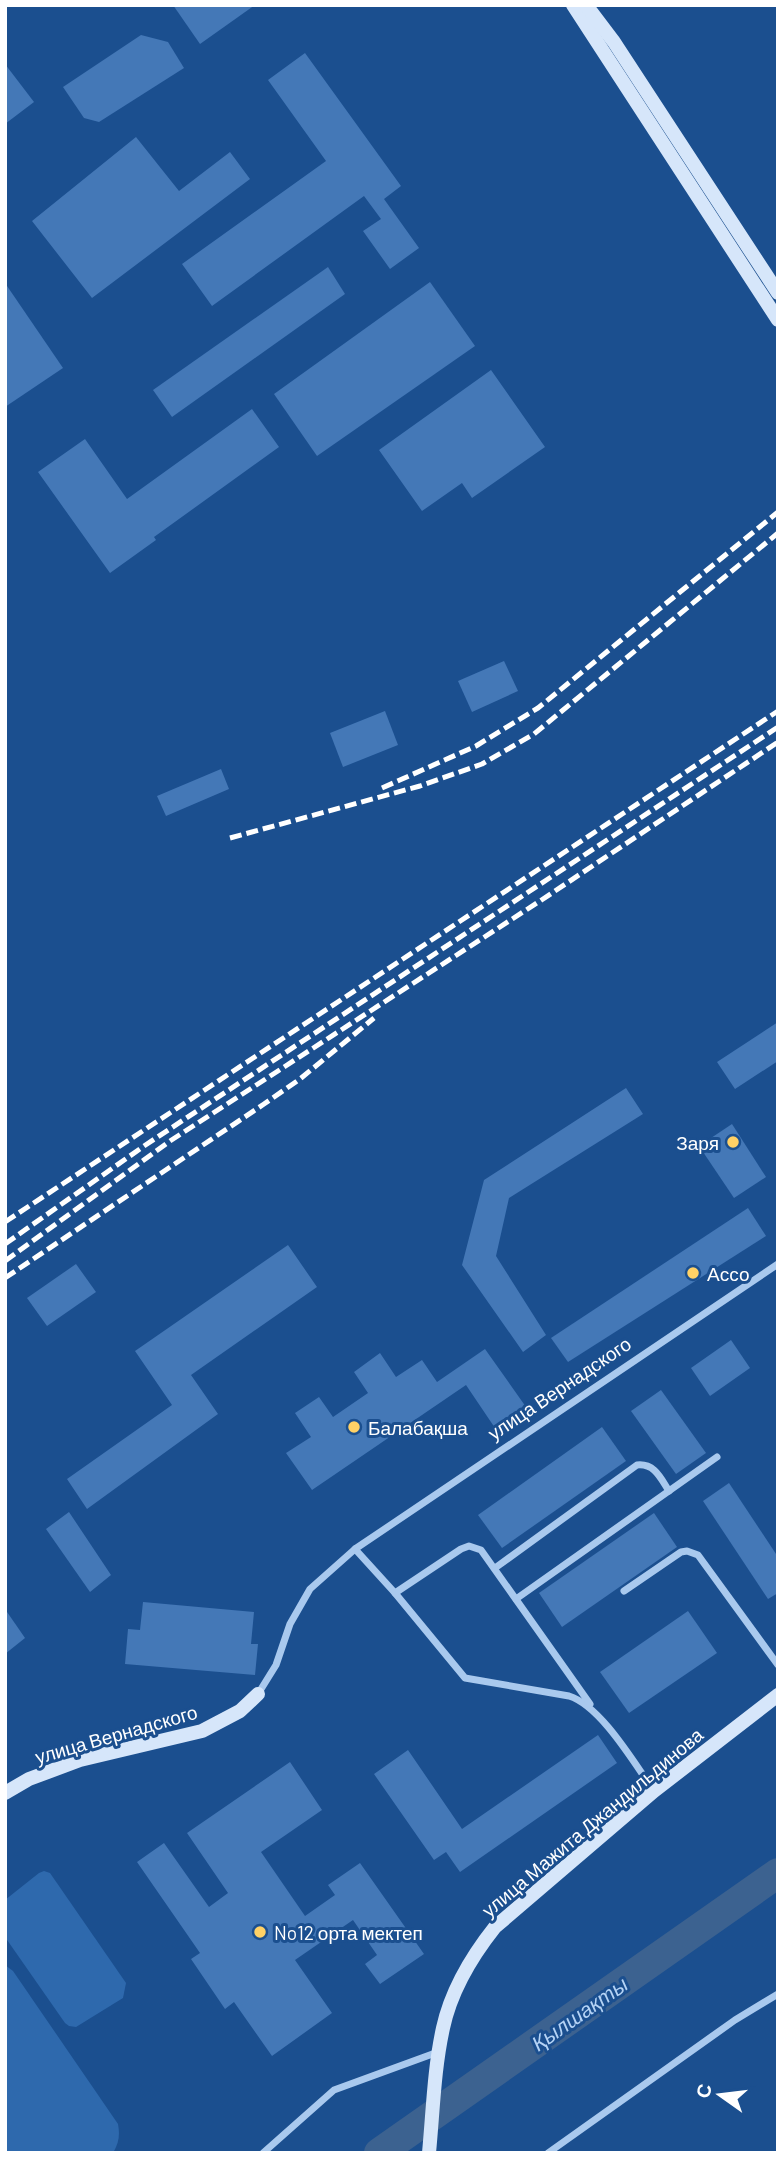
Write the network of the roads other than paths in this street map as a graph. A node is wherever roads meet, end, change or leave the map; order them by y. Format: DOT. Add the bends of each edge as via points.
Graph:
graph roads {
  1 [pos="573,5"];
  2 [pos="586,5"];
  3 [pos="778,292"];
  4 [pos="778,320"];
  5 [pos="778,1264"];
  6 [pos="718,1457"];
  7 [pos="669,1491"];
  8 [pos="355,1549"];
  9 [pos="495,1568"];
  10 [pos="624,1591"];
  11 [pos="395,1593"];
  12 [pos="516,1599"];
  13 [pos="778,1665"];
  14 [pos="258,1694"];
  15 [pos="778,1695"];
  16 [pos="596,1712"];
  17 [pos="653,1791"];
  18 [pos="5,1793"];
  19 [pos="778,1994"];
  20 [pos="439,2052"];
  21 [pos="429,2152"];
  22 [pos="262,2153"];
  23 [pos="548,2153"];
  1 -- 4 [label="street"];
  2 -- 3 [label="street"];
  5 -- 8 [label="street, улица Вернадского"];
  6 -- 7 [label="street"];
  7 -- 9 [label="street" via="650,1466 637,1465"];
  7 -- 12 [label="street"];
  8 -- 11 [label="street"];
  8 -- 14 [label="street, улица Вернадского" via="310,1589"];
  9 -- 11 [label="street" via="481,1550 469,1546"];
  9 -- 12 [label="street"];
  10 -- 13 [label="street" via="681,1552 698,1555"];
  11 -- 16 [label="street" via="465,1678 569,1696"];
  12 -- 16 [label="street"];
  14 -- 18 [label="street, улица Вернадского" via="240,1711 202,1731 80,1760"];
  15 -- 17 [label="street, улица Мажита Джандильдинова"];
  16 -- 17 [label="street"];
  17 -- 20 [label="street, улица Мажита Джандильдинова" via="495,1927 478,1948 453,1997"];
  19 -- 23 [label="street"];
  20 -- 21 [label="street, улица Мажита Джандильдинова"];
  20 -- 22 [label="street" via="334,2090"];
}
